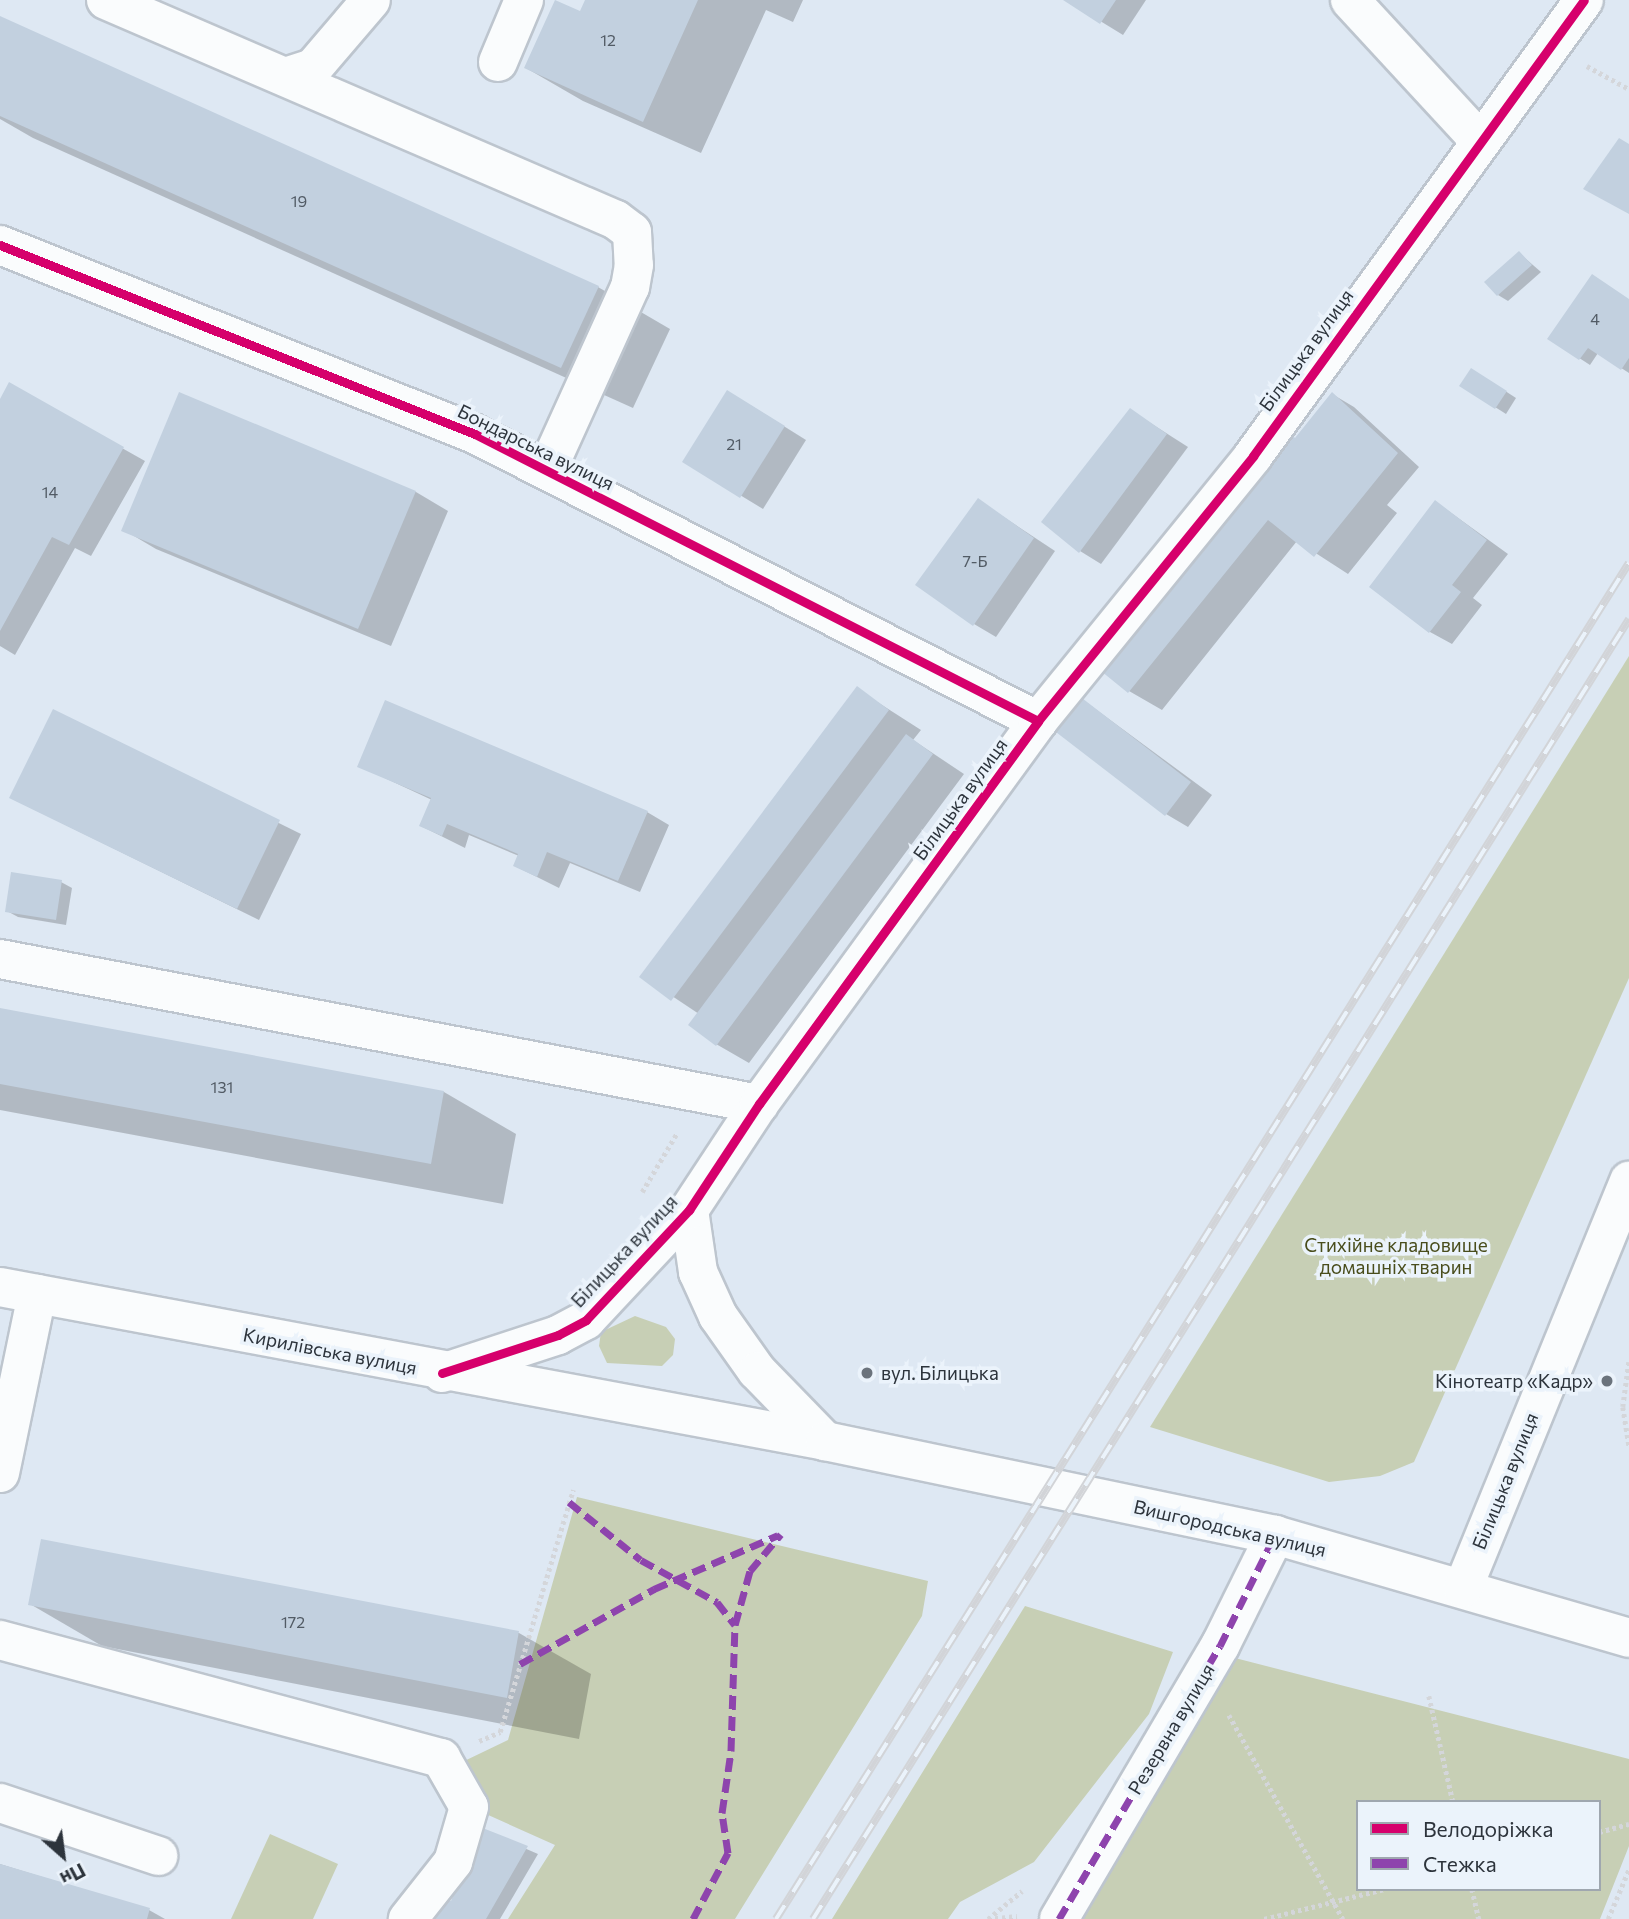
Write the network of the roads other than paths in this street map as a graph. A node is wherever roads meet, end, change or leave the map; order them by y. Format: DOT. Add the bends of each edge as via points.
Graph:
graph roads {
  1 [pos="106,0"];
  2 [pos="371,0"];
  3 [pos="524,0"];
  4 [pos="1350,0"];
  5 [pos="1584,0"];
  6 [pos="498,62"];
  7 [pos="288,76"];
  8 [pos="1479,140"];
  9 [pos="3,254"];
  10 [pos="547,470"];
  11 [pos="1038,721"];
  12 [pos="0,959"];
  13 [pos="759,1104"];
  14 [pos="1629,1181"];
  15 [pos="689,1210"];
  16 [pos="0,1287"];
  17 [pos="37,1294"];
  18 [pos="442,1373"];
  19 [pos="825,1441"];
  20 [pos="0,1473"];
  21 [pos="1275,1535"];
  22 [pos="1463,1588"];
  23 [pos="1629,1638"];
  24 [pos="0,1640"];
  25 [pos="0,1803"];
  26 [pos="158,1856"];
  27 [pos="408,1919"];
  28 [pos="1059,1919"];
  1 -- 7 [label="street"];
  2 -- 7 [label="street" via="313,68"];
  3 -- 6 [label="street"];
  4 -- 8 [label="street"];
  5 -- 8 [label="street, Білицька вулиця"];
  7 -- 10 [label="street" via="616,220 632,232 635,265 630,287"];
  8 -- 11 [label="street, Білицька вулиця" via="1253,456"];
  9 -- 10 [label="street, Бондарська вулиця" via="475,434"];
  10 -- 11 [label="street, Бондарська вулиця"];
  11 -- 13 [label="street, Білицька вулиця"];
  12 -- 13 [label="street"];
  13 -- 15 [label="street, Білицька вулиця"];
  14 -- 22 [label="street, Білицька вулиця"];
  15 -- 18 [label="street, Білицька вулиця" via="586,1320 558,1335"];
  15 -- 19 [label="street, Білицька вулиця" via="698,1272 718,1316 757,1371"];
  16 -- 17 [label="street, Кирилівська вулиця"];
  17 -- 18 [label="street, Кирилівська вулиця"];
  17 -- 20 [label="street"];
  18 -- 19 [label="street, Кирилівська вулиця"];
  19 -- 21 [label="street, Вишгородська вулиця"];
  21 -- 22 [label="street, Вишгородська вулиця"];
  21 -- 28 [label="street, Резервна вулиця" via="1205,1672"];
  22 -- 23 [label="street, Вишгородська вулиця"];
  24 -- 27 [label="street" via="441,1758 469,1807 453,1862"];
  25 -- 26 [label="street"];
}
